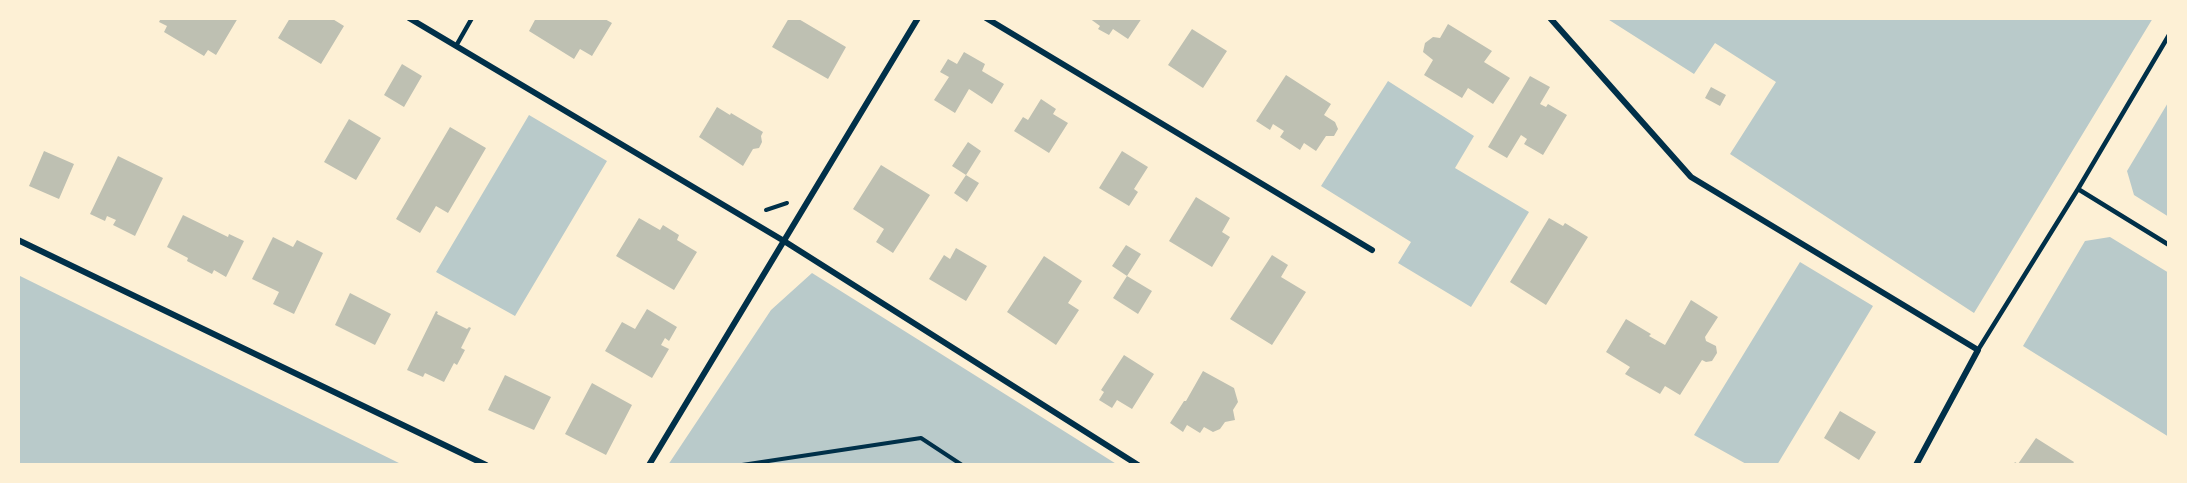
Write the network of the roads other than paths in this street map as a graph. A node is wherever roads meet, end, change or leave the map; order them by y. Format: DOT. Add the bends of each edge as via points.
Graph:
graph roads {
  1 [pos="409,18"];
  2 [pos="472,18"];
  3 [pos="918,18"];
  4 [pos="986,18"];
  5 [pos="1550,18"];
  6 [pos="2169,35"];
  7 [pos="456,46"];
  8 [pos="2078,189"];
  9 [pos="18,240"];
  10 [pos="784,241"];
  11 [pos="2169,244"];
  12 [pos="1372,250"];
  13 [pos="1978,350"];
  14 [pos="486,465"];
  15 [pos="649,465"];
  16 [pos="1138,465"];
  17 [pos="1916,465"];
  1 -- 7 [label="street"];
  2 -- 7 [label="lane"];
  3 -- 10 [label="street"];
  4 -- 12 [label="street"];
  5 -- 13 [label="street" via="1691,177"];
  6 -- 8 [label="lane"];
  7 -- 10 [label="street"];
  8 -- 11 [label="lane"];
  8 -- 13 [label="lane"];
  9 -- 14 [label="street"];
  10 -- 15 [label="street"];
  10 -- 16 [label="street"];
  13 -- 17 [label="street"];
}
